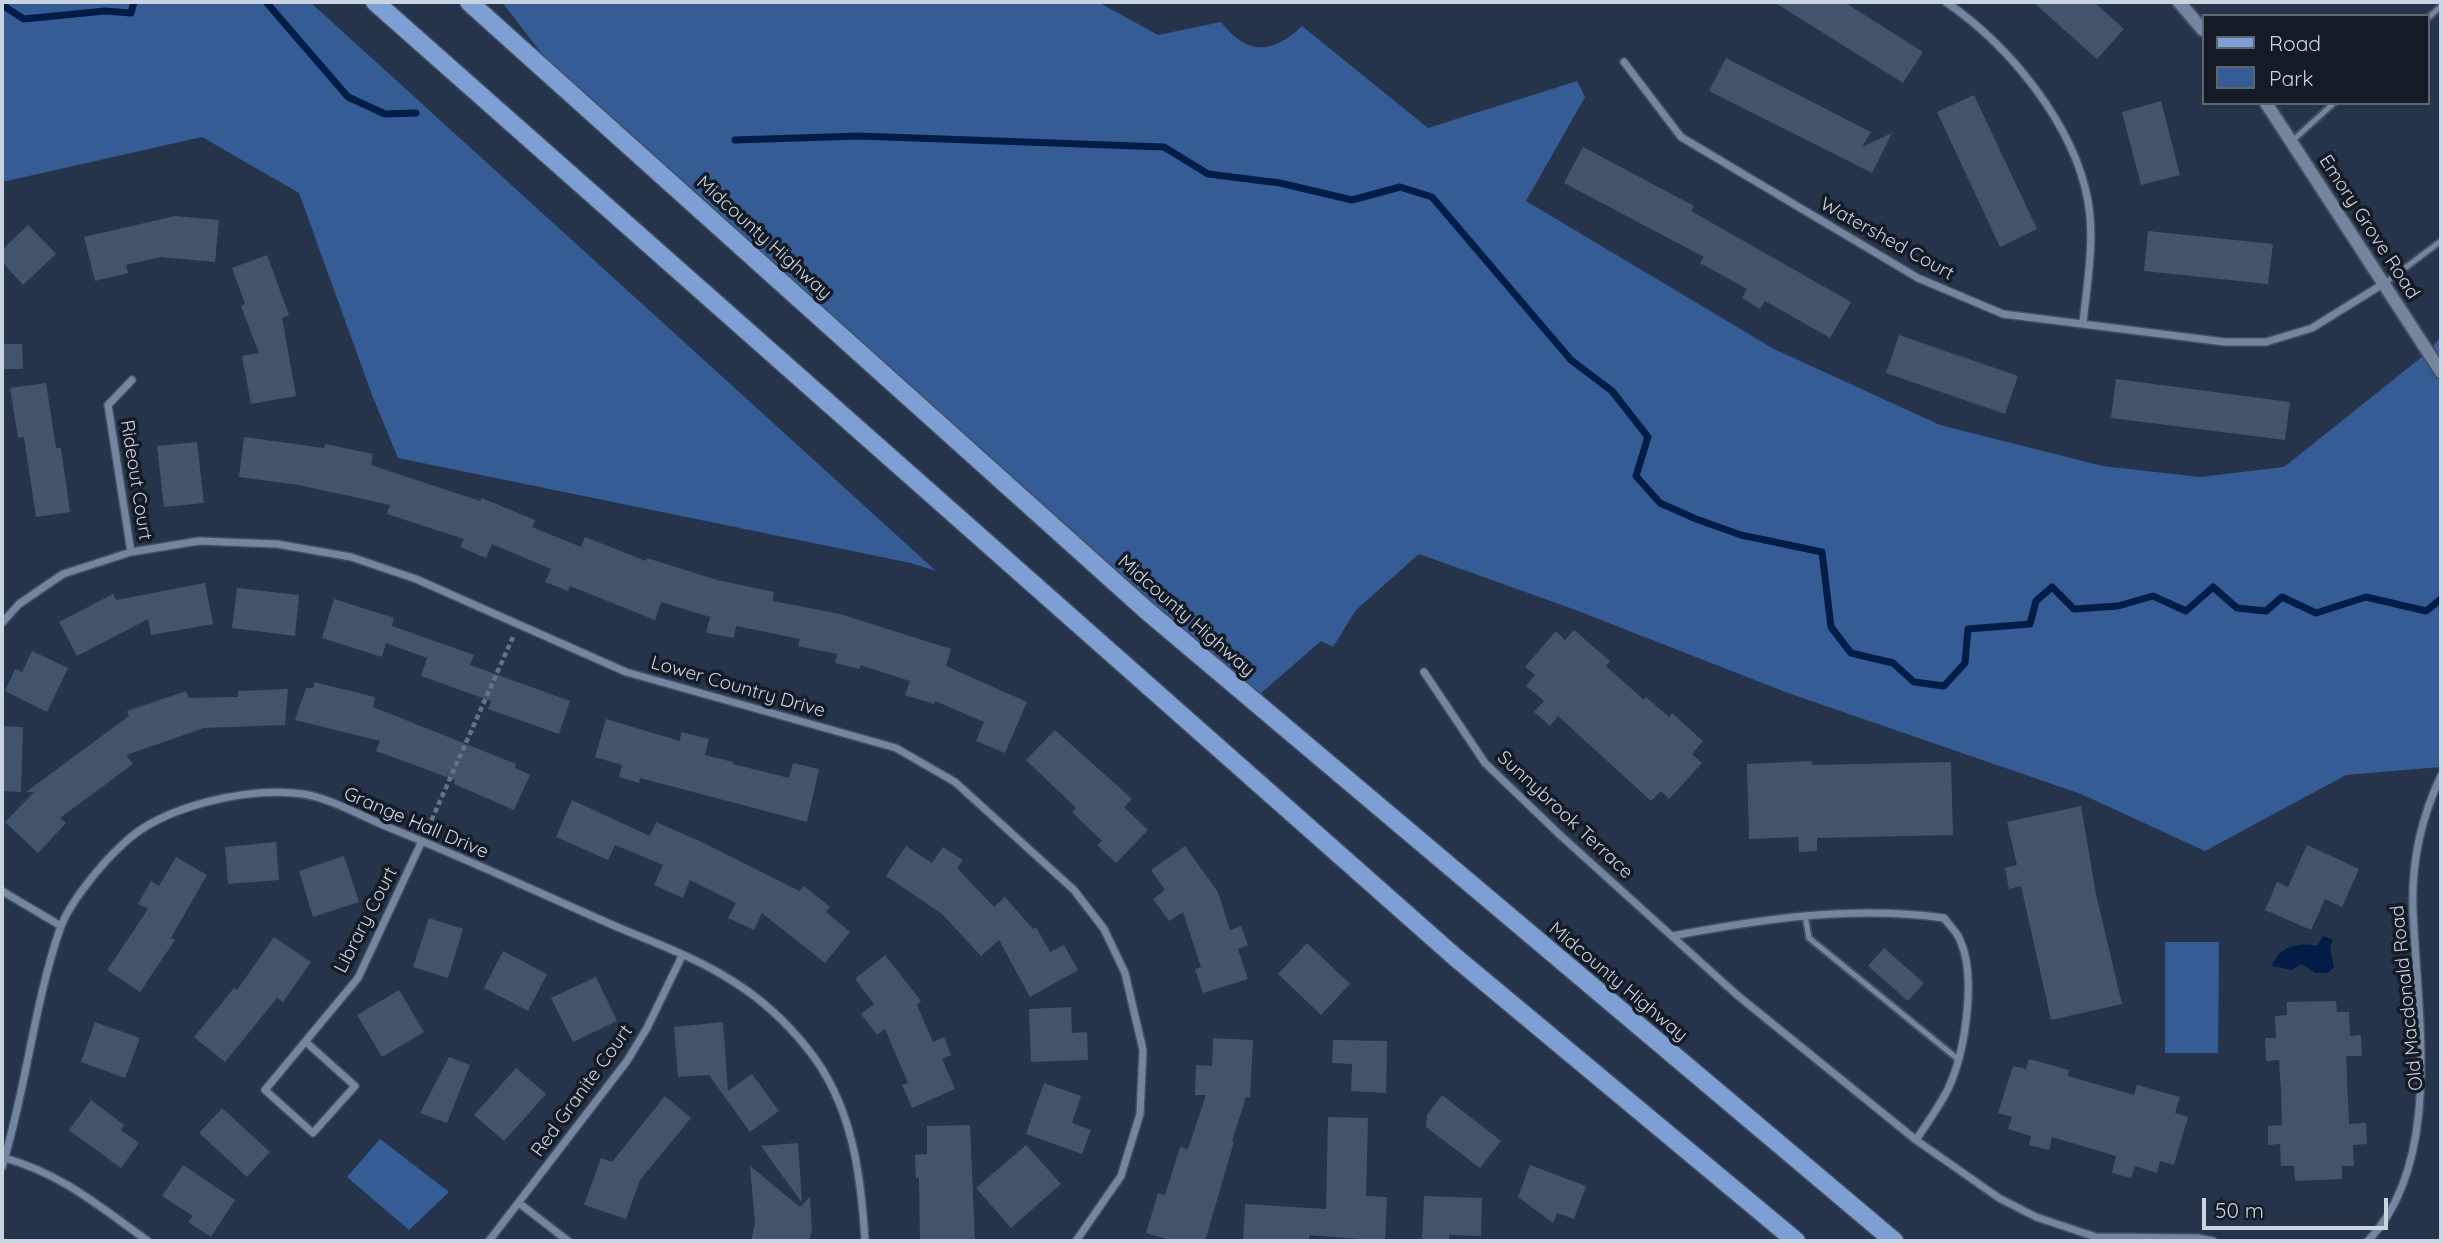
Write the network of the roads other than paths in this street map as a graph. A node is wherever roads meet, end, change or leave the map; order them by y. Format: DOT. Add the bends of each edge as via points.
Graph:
graph roads {
  1 [pos="375,2"];
  2 [pos="469,2"];
  3 [pos="1946,2"];
  4 [pos="2179,2"];
  5 [pos="2202,29"];
  6 [pos="1624,62"];
  7 [pos="2267,105"];
  8 [pos="2332,105"];
  9 [pos="2291,142"];
  10 [pos="2441,241"];
  11 [pos="2383,284"];
  12 [pos="2084,323"];
  13 [pos="2441,372"];
  14 [pos="132,380"];
  15 [pos="131,552"];
  16 [pos="2,623"];
  17 [pos="1424,673"];
  18 [pos="2441,776"];
  19 [pos="422,841"];
  20 [pos="2,891"];
  21 [pos="1805,915"];
  22 [pos="61,926"];
  23 [pos="1672,936"];
  24 [pos="682,956"];
  25 [pos="307,1043"];
  26 [pos="2431,1045"];
  27 [pos="1959,1060"];
  28 [pos="1916,1140"];
  29 [pos="5,1158"];
  30 [pos="2,1167"];
  31 [pos="519,1203"];
  32 [pos="2406,1203"];
  33 [pos="148,1241"];
  34 [pos="489,1241"];
  35 [pos="568,1241"];
  36 [pos="865,1241"];
  37 [pos="1077,1241"];
  38 [pos="1796,1241"];
  39 [pos="1894,1241"];
  40 [pos="2213,1241"];
  41 [pos="2368,1241"];
  1 -- 38 [label="main road" via="1454,957"];
  2 -- 39 [label="main road, Midcounty Highway" via="1146,610"];
  3 -- 12 [label="street" via="1998,44 2035,87 2076,158 2088,201 2091,240"];
  4 -- 5 [label="street"];
  6 -- 12 [label="street, Watershed Court" via="1681,138 1918,278 2003,314"];
  7 -- 9 [label="street, Emory Grove Road"];
  8 -- 9 [label="lane"];
  9 -- 11 [label="street, Emory Grove Road"];
  10 -- 11 [label="lane"];
  11 -- 12 [label="street, Watershed Court" via="2312,328 2266,342 2225,342"];
  11 -- 13 [label="street, Emory Grove Road"];
  14 -- 15 [label="street, Rideout Court" via="108,405"];
  15 -- 16 [label="street, Lower Country Drive" via="63,574 19,604"];
  15 -- 37 [label="street, Lower Country Drive" via="200,541 277,544 338,555 416,579 626,673 897,748 955,782 1074,890 1104,929 1125,973 1143,1049 1140,1114 1121,1176"];
  17 -- 23 [label="street, Sunnybrook Terrace" via="1486,763"];
  18 -- 26 [label="street, Old Macdonald Road" via="2418,837 2413,881 2417,954"];
  19 -- 22 [label="street, Grange Hall Drive" via="307,795 258,792 214,799 168,817 124,842 87,885"];
  19 -- 24 [label="street, Grange Hall Drive"];
  19 -- 25 [label="street, Library Court" via="358,978"];
  20 -- 22 [label="street"];
  21 -- 23 [label="street"];
  21 -- 27 [label="lane" via="1809,938"];
  21 -- 27 [label="street" via="1905,912 1944,918 1961,940 1968,979"];
  22 -- 29 [label="street, Grange Hall Drive"];
  23 -- 28 [label="street, Sunnybrook Terrace" via="1737,995"];
  24 -- 31 [label="street, Red Granite Court" via="626,1061"];
  24 -- 36 [label="street, Grange Hall Drive" via="733,981 772,1010 809,1049 836,1095 853,1139"];
  25 -- 25 [label="street, Library Court" via="265,1090 313,1133 355,1086"];
  27 -- 28 [label="street" via="1948,1088"];
  28 -- 40 [label="street, Sunnybrook Terrace" via="1999,1198 2073,1230 2096,1237"];
  29 -- 30 [label="street, Grange Hall Drive"];
  29 -- 33 [label="street" via="63,1180"];
  31 -- 34 [label="street, Red Granite Court"];
  31 -- 35 [label="street"];
  32 -- 41 [label="street" via="2393,1222"];
}
